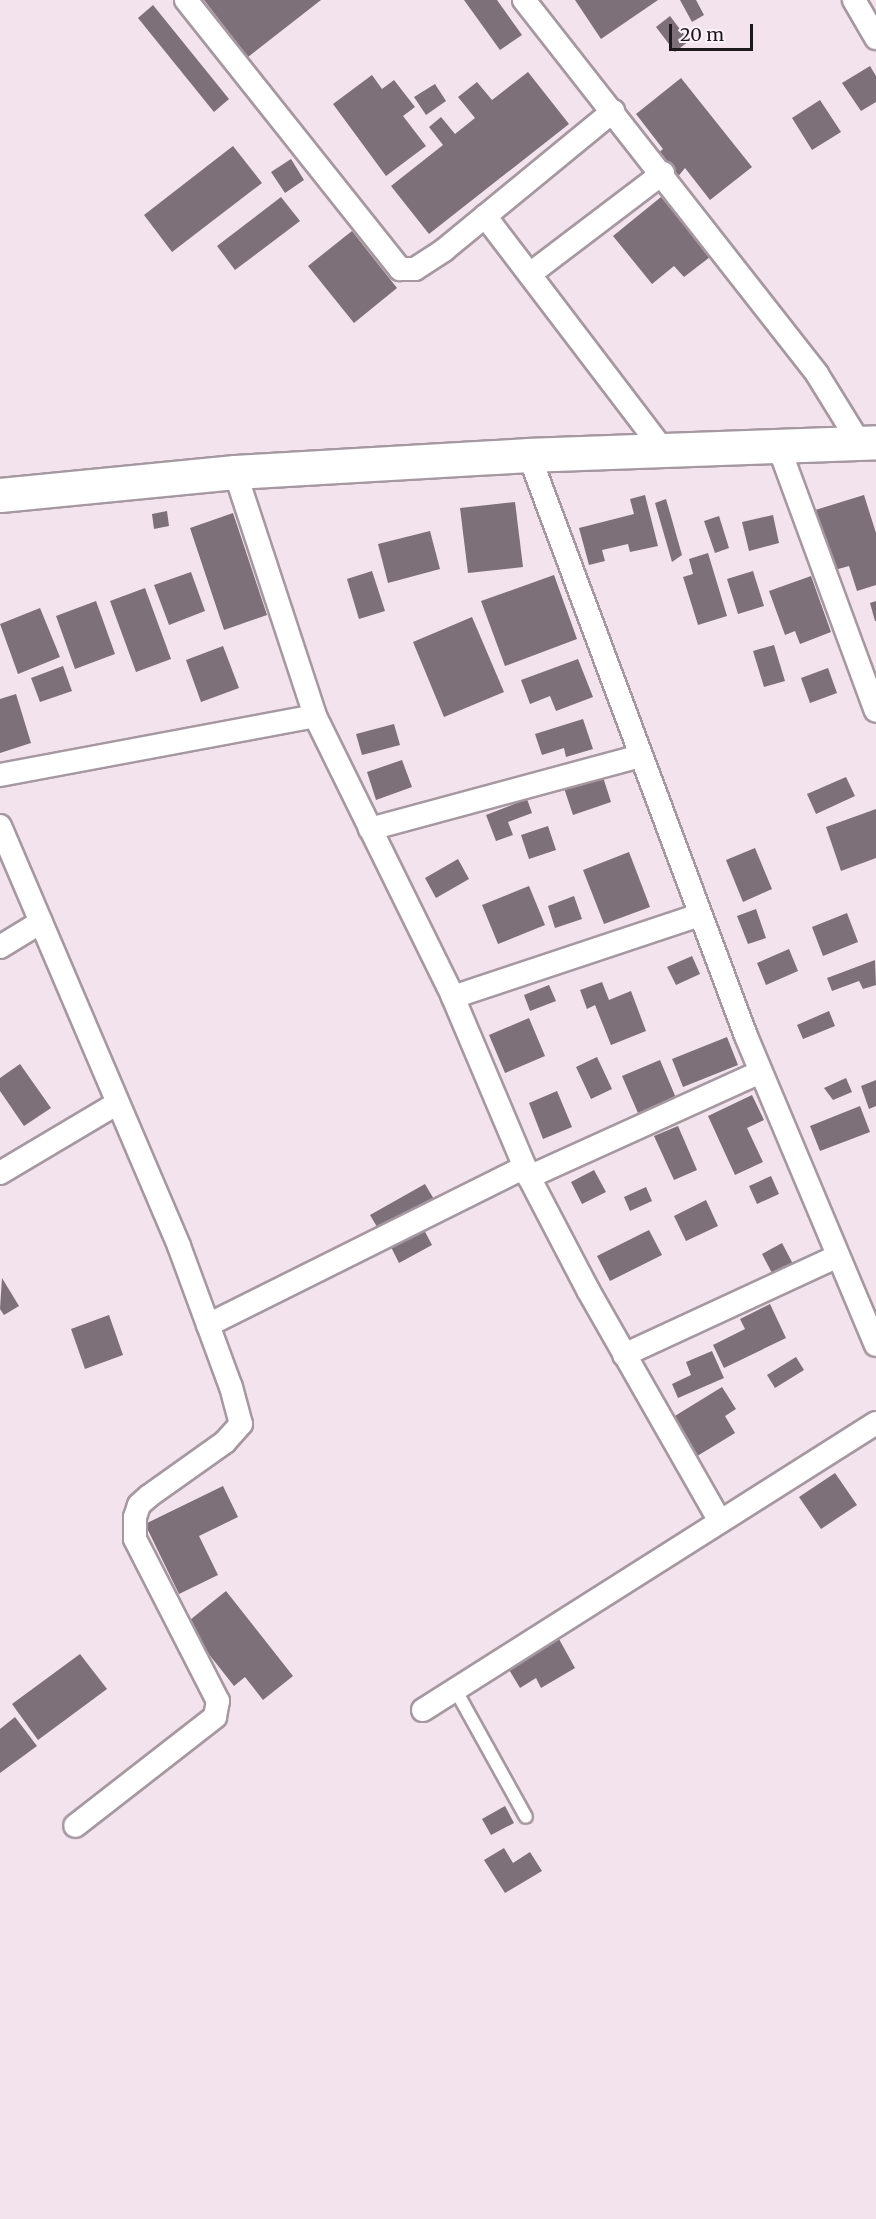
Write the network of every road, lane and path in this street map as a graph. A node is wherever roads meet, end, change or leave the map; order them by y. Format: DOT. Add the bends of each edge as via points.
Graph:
graph roads {
  1 [pos="186,0"];
  2 [pos="524,0"];
  3 [pos="854,0"];
  4 [pos="876,38"];
  5 [pos="613,111"];
  6 [pos="663,173"];
  7 [pos="485,216"];
  8 [pos="530,274"];
  9 [pos="868,442"];
  10 [pos="778,445"];
  11 [pos="663,450"];
  12 [pos="529,455"];
  13 [pos="234,472"];
  14 [pos="0,495"];
  15 [pos="876,711"];
  16 [pos="315,716"];
  17 [pos="640,756"];
  18 [pos="0,775"];
  19 [pos="0,826"];
  20 [pos="370,829"];
  21 [pos="699,915"];
  22 [pos="42,922"];
  23 [pos="0,947"];
  24 [pos="453,997"];
  25 [pos="760,1072"];
  26 [pos="118,1102"];
  27 [pos="527,1172"];
  28 [pos="0,1173"];
  29 [pos="837,1257"];
  30 [pos="208,1325"];
  31 [pos="876,1345"];
  32 [pos="624,1355"];
  33 [pos="876,1423"];
  34 [pos="720,1521"];
  35 [pos="455,1689"];
  36 [pos="423,1710"];
  37 [pos="526,1817"];
  38 [pos="75,1826"];
  1 -- 7 [label="street" via="400,269 415,269"];
  2 -- 5 [label="street"];
  3 -- 4 [label="street"];
  5 -- 6 [label="street"];
  5 -- 7 [label="street"];
  6 -- 8 [label="street"];
  6 -- 9 [label="street"];
  7 -- 8 [label="street"];
  8 -- 11 [label="street"];
  9 -- 10 [label="street"];
  10 -- 11 [label="street"];
  10 -- 15 [label="street"];
  11 -- 12 [label="street"];
  12 -- 13 [label="street"];
  12 -- 17 [label="street"];
  13 -- 14 [label="street"];
  13 -- 16 [label="street"];
  16 -- 18 [label="street"];
  16 -- 20 [label="street"];
  17 -- 20 [label="street"];
  17 -- 21 [label="street"];
  19 -- 22 [label="street"];
  20 -- 24 [label="street"];
  21 -- 24 [label="street"];
  21 -- 25 [label="street"];
  22 -- 23 [label="street"];
  22 -- 26 [label="street"];
  24 -- 27 [label="street"];
  25 -- 27 [label="street"];
  25 -- 29 [label="street"];
  26 -- 28 [label="street"];
  26 -- 30 [label="street"];
  27 -- 30 [label="street"];
  27 -- 32 [label="street"];
  29 -- 31 [label="street"];
  29 -- 32 [label="street"];
  30 -- 38 [label="street" via="241,1424 225,1442 139,1505 135,1539 218,1701 215,1717"];
  32 -- 34 [label="street"];
  33 -- 34 [label="street"];
  34 -- 35 [label="street"];
  35 -- 36 [label="street"];
  35 -- 37 [label="lane"];
}
